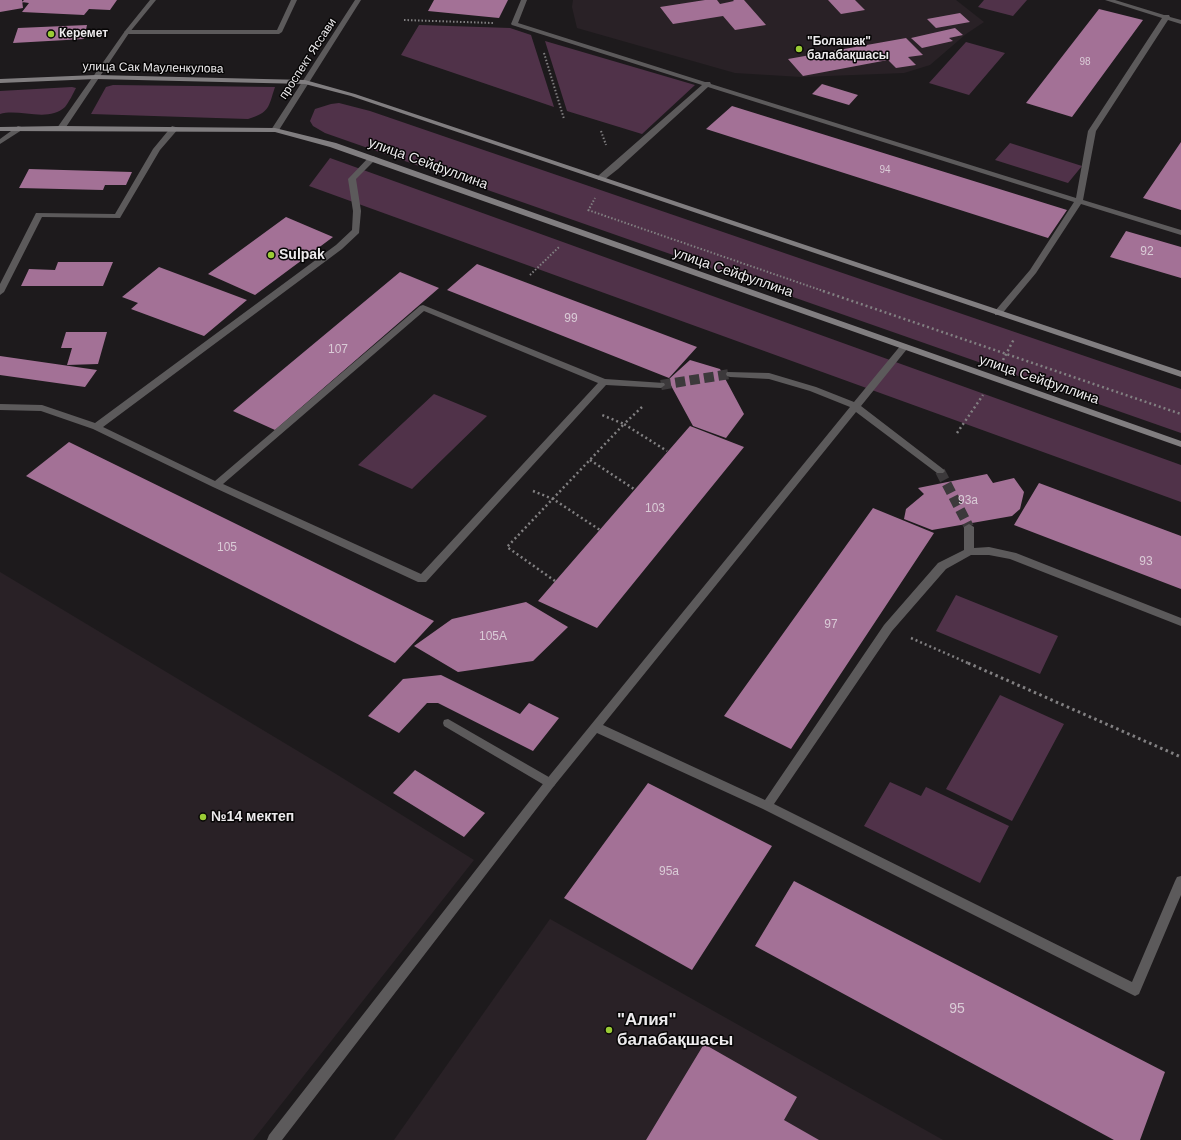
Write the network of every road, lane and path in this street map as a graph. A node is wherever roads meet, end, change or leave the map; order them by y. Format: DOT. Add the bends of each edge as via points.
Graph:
graph roads {
  1 [pos="153,0"];
  2 [pos="294,0"];
  3 [pos="358,0"];
  4 [pos="524,0"];
  5 [pos="1108,0"];
  6 [pos="1167,16"];
  7 [pos="404,20"];
  8 [pos="1181,22"];
  9 [pos="514,24"];
  10 [pos="537,30"];
  11 [pos="127,32"];
  12 [pos="96,77"];
  13 [pos="0,81"];
  14 [pos="305,82"];
  15 [pos="708,84"];
  16 [pos="564,119"];
  17 [pos="21,128"];
  18 [pos="61,128"];
  19 [pos="175,128"];
  20 [pos="0,129"];
  21 [pos="275,130"];
  22 [pos="0,142"];
  23 [pos="373,158"];
  24 [pos="601,178"];
  25 [pos="1079,201"];
  26 [pos="588,210"];
  27 [pos="1181,233"];
  28 [pos="0,292"];
  29 [pos="998,313"];
  30 [pos="904,347"];
  31 [pos="730,374"];
  32 [pos="1181,374"];
  33 [pos="604,382"];
  34 [pos="661,385"];
  35 [pos="581,406"];
  36 [pos="647,406"];
  37 [pos="855,406"];
  38 [pos="0,407"];
  39 [pos="1181,414"];
  40 [pos="624,424"];
  41 [pos="96,427"];
  42 [pos="1181,444"];
  43 [pos="667,451"];
  44 [pos="590,460"];
  45 [pos="940,471"];
  46 [pos="511,482"];
  47 [pos="216,485"];
  48 [pos="634,489"];
  49 [pos="553,499"];
  50 [pos="969,527"];
  51 [pos="600,530"];
  52 [pos="969,552"];
  53 [pos="555,581"];
  54 [pos="1181,622"];
  55 [pos="888,628"];
  56 [pos="448,723"];
  57 [pos="596,727"];
  58 [pos="1181,757"];
  59 [pos="550,783"];
  60 [pos="767,806"];
  61 [pos="1181,881"];
  62 [pos="274,1140"];
  1 -- 11 [label="street"];
  2 -- 11 [label="street" via="279,32"];
  3 -- 14 [label="street, проспект Яссави"];
  4 -- 9 [label="street"];
  5 -- 6 [label="street"];
  6 -- 8 [label="street"];
  6 -- 25 [label="street" via="1092,131"];
  7 -- 9 [label="path"];
  9 -- 10 [label="street"];
  10 -- 15 [label="street"];
  10 -- 16 [label="path"];
  11 -- 12 [label="street"];
  12 -- 13 [label="main road, улица Сак Мауленкулова"];
  12 -- 14 [label="main road, улица Сак Мауленкулова"];
  12 -- 18 [label="street"];
  14 -- 21 [label="street, проспект Яссави"];
  14 -- 24 [label="main road" via="353,95"];
  15 -- 24 [label="street"];
  15 -- 25 [label="street"];
  17 -- 18 [label="main road"];
  17 -- 20 [label="main road"];
  17 -- 22 [label="street"];
  18 -- 19 [label="main road"];
  19 -- 21 [label="main road"];
  19 -- 28 [label="street" via="157,149 117,216 39,215"];
  21 -- 23 [label="main road, улица Сейфуллина"];
  23 -- 30 [label="main road, улица Сейфуллина"];
  23 -- 41 [label="street" via="352,179 357,212 356,231 339,247"];
  24 -- 29 [label="main road"];
  25 -- 27 [label="street"];
  25 -- 29 [label="street" via="1033,271"];
  26 -- 39 [label="path"];
  29 -- 32 [label="main road"];
  30 -- 37 [label="street"];
  30 -- 42 [label="main road, улица Сейфуллина"];
  31 -- 37 [label="street" via="769,376"];
  33 -- 34 [label="street"];
  33 -- 35 [label="street"];
  33 -- 47 [label="street" via="423,308"];
  35 -- 40 [label="path"];
  35 -- 46 [label="street"];
  36 -- 40 [label="path" via="639,408"];
  37 -- 45 [label="street"];
  37 -- 57 [label="street"];
  38 -- 41 [label="street" via="42,408"];
  40 -- 43 [label="path"];
  40 -- 44 [label="path"];
  41 -- 47 [label="street"];
  44 -- 48 [label="path"];
  44 -- 49 [label="path"];
  46 -- 47 [label="street" via="422,579"];
  46 -- 49 [label="path"];
  49 -- 51 [label="path"];
  49 -- 53 [label="path" via="507,547"];
  50 -- 52 [label="street"];
  52 -- 54 [label="street" via="1012,556"];
  52 -- 55 [label="street" via="942,566"];
  55 -- 58 [label="path"];
  55 -- 60 [label="street"];
  56 -- 59 [label="street"];
  57 -- 59 [label="street"];
  57 -- 60 [label="street"];
  59 -- 62 [label="street"];
  60 -- 61 [label="street" via="1135,990"];
}
